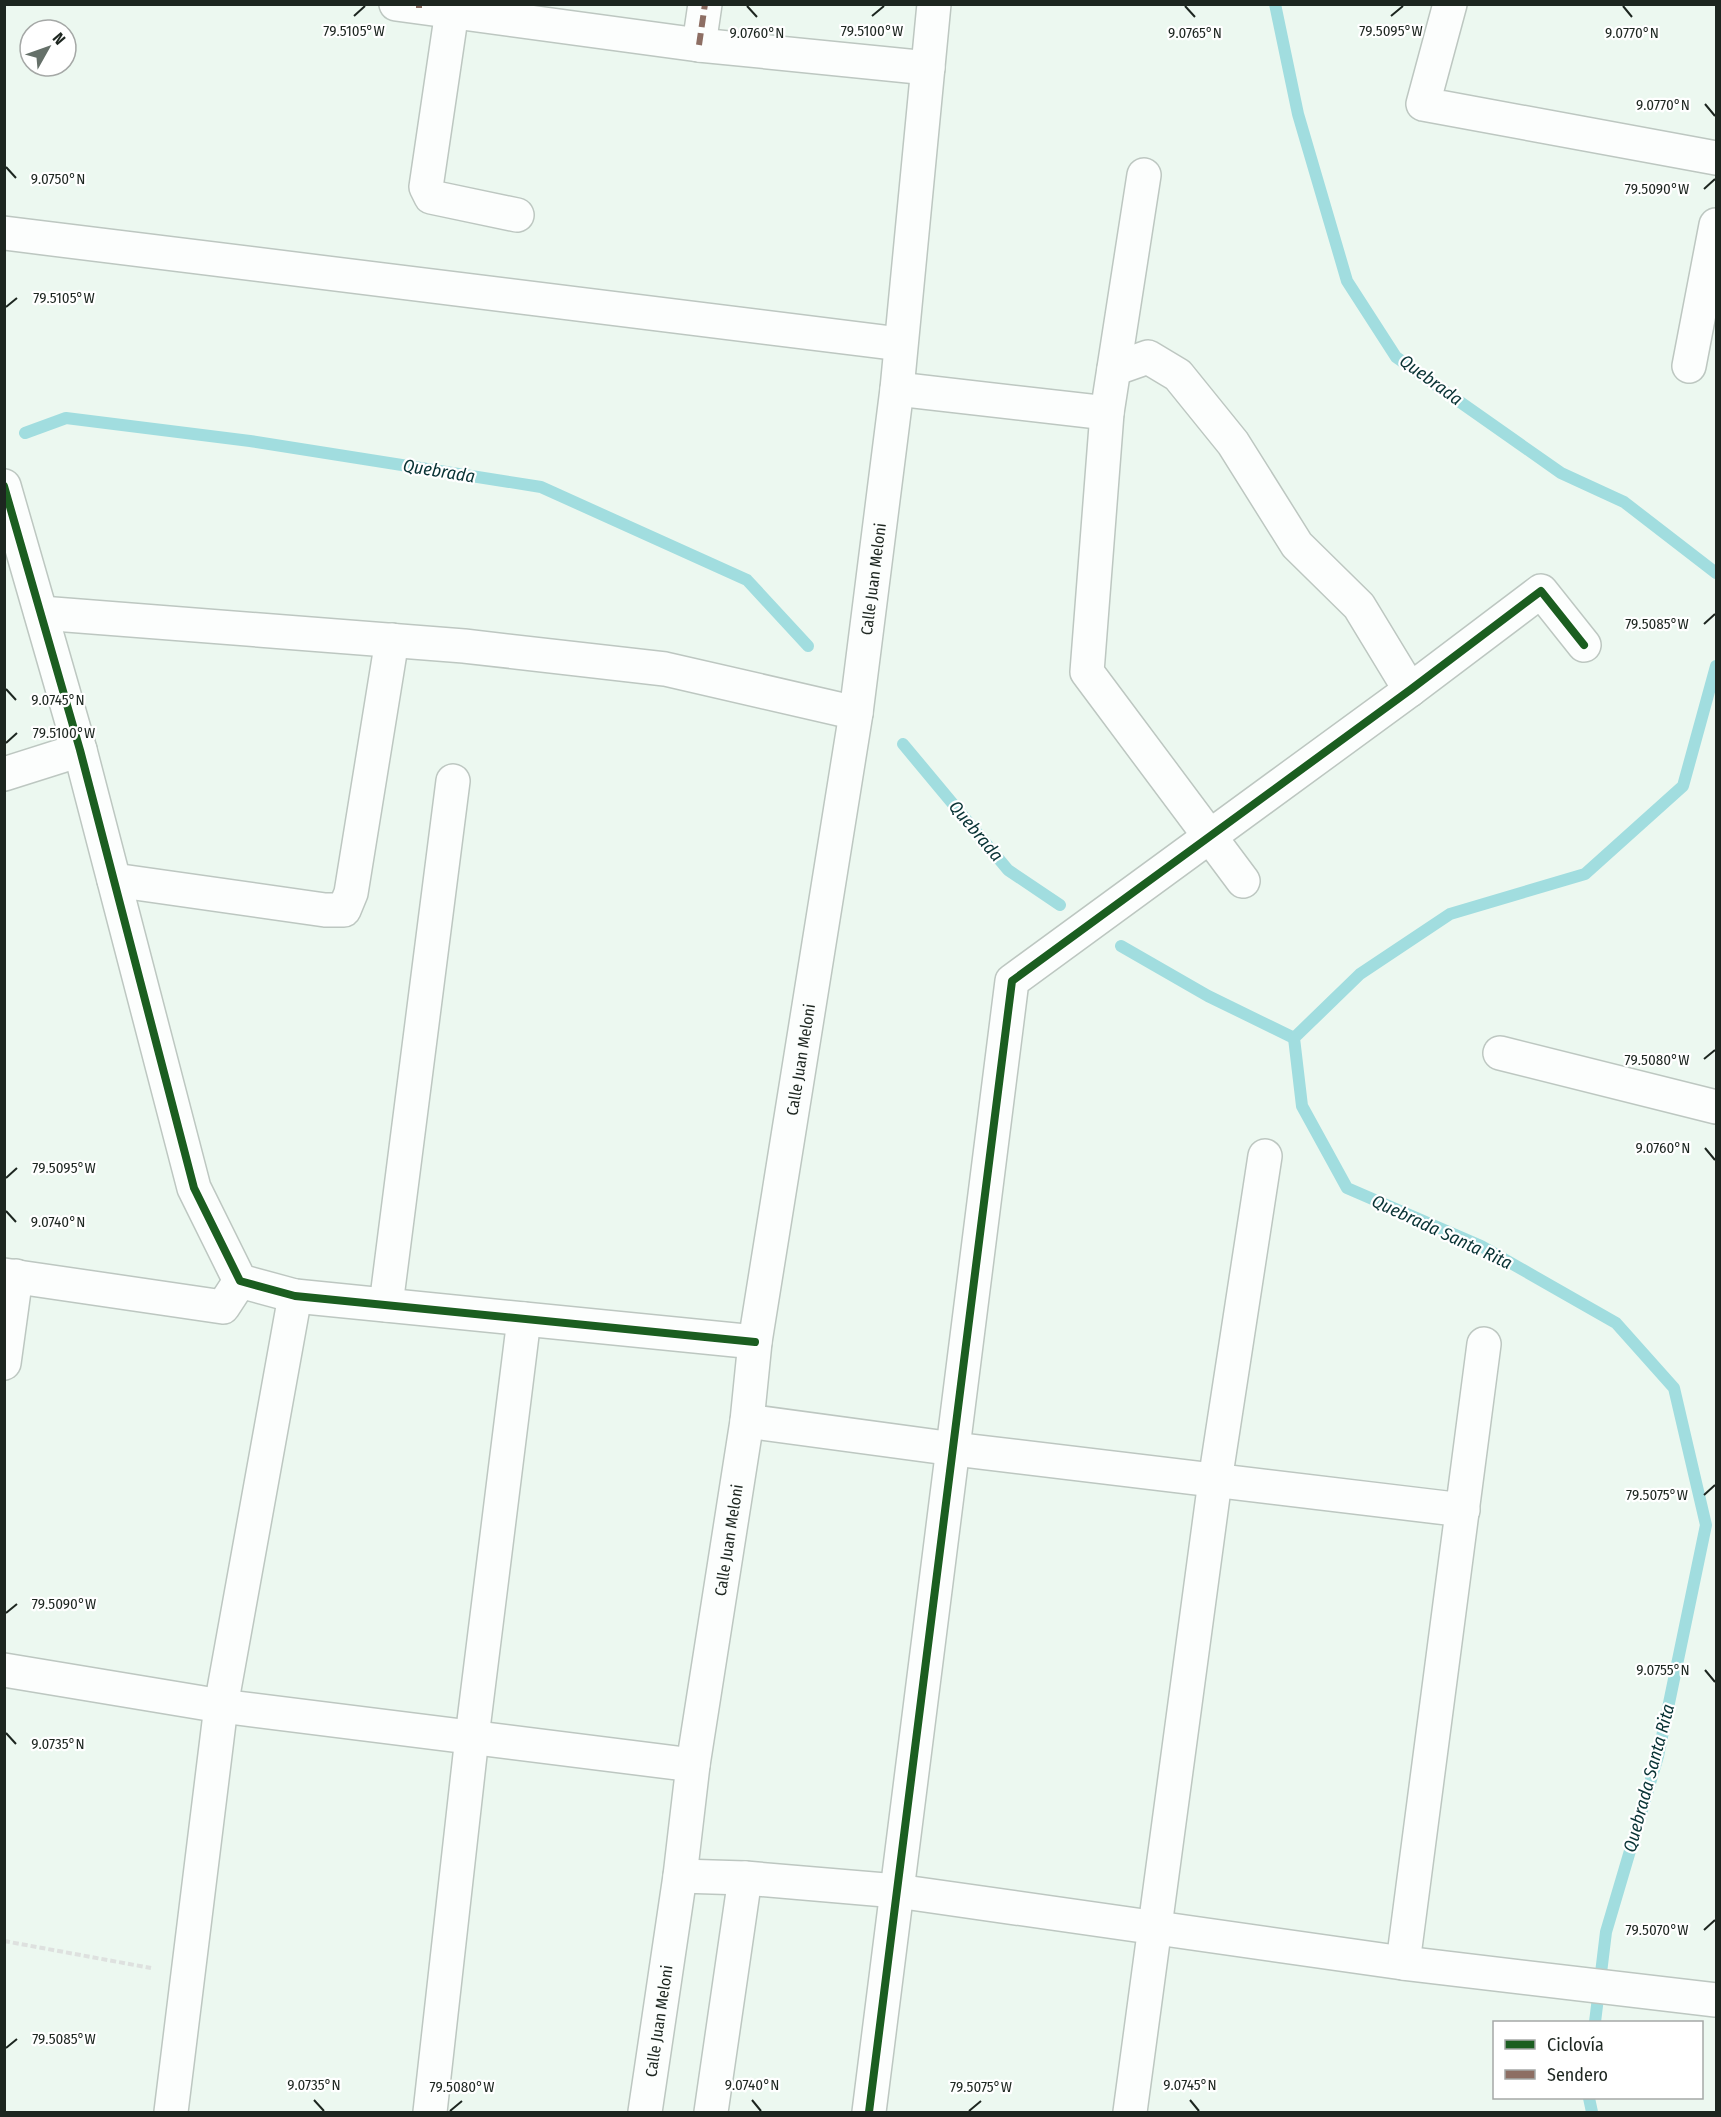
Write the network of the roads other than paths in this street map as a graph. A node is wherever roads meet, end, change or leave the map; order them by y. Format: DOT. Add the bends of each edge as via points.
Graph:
graph roads {
  1 [pos="705,4"];
  2 [pos="934,4"];
  3 [pos="1450,4"];
  4 [pos="412,6"];
  5 [pos="452,11"];
  6 [pos="699,45"];
  7 [pos="928,68"];
  8 [pos="1716,158"];
  9 [pos="1144,175"];
  10 [pos="517,215"];
  11 [pos="1716,225"];
  12 [pos="4,233"];
  13 [pos="900,344"];
  14 [pos="1689,366"];
  15 [pos="1114,369"];
  16 [pos="897,389"];
  17 [pos="1107,413"];
  18 [pos="4,486"];
  19 [pos="41,613"];
  20 [pos="392,640"];
  21 [pos="1584,645"];
  22 [pos="1410,690"];
  23 [pos="856,713"];
  24 [pos="80,750"];
  25 [pos="4,774"];
  26 [pos="453,780"];
  27 [pos="1208,837"];
  28 [pos="114,880"];
  29 [pos="1243,881"];
  30 [pos="1500,1053"];
  31 [pos="1716,1107"];
  32 [pos="1265,1156"];
  33 [pos="10,1275"];
  34 [pos="240,1281"];
  35 [pos="295,1296"];
  36 [pos="386,1305"];
  37 [pos="524,1319"];
  38 [pos="755,1341"];
  39 [pos="1484,1344"];
  40 [pos="4,1363"];
  41 [pos="747,1421"];
  42 [pos="954,1449"];
  43 [pos="1215,1480"];
  44 [pos="1463,1510"];
  45 [pos="4,1670"];
  46 [pos="221,1706"];
  47 [pos="472,1737"];
  48 [pos="693,1765"];
  49 [pos="680,1876"];
  50 [pos="745,1878"];
  51 [pos="897,1891"];
  52 [pos="1154,1928"];
  53 [pos="1403,1963"];
  54 [pos="1716,2000"];
  55 [pos="171,2112"];
  56 [pos="430,2112"];
  57 [pos="645,2112"];
  58 [pos="711,2112"];
  59 [pos="869,2112"];
  60 [pos="1130,2112"];
  1 -- 6 [label="street"];
  2 -- 7 [label="street, Calle Juan Meloni"];
  3 -- 8 [label="street" via="1423,104"];
  4 -- 5 [label="street"];
  5 -- 6 [label="street"];
  5 -- 10 [label="street" via="426,187 431,197"];
  6 -- 7 [label="street"];
  7 -- 13 [label="street, Calle Juan Meloni"];
  9 -- 15 [label="street"];
  11 -- 14 [label="street"];
  12 -- 13 [label="street"];
  13 -- 16 [label="street, Calle Juan Meloni"];
  15 -- 17 [label="street"];
  15 -- 22 [label="street" via="1148,357 1178,375 1233,443 1298,545 1359,606"];
  16 -- 17 [label="street"];
  16 -- 23 [label="street, Calle Juan Meloni"];
  17 -- 27 [label="street" via="1087,672"];
  18 -- 19 [label="street"];
  19 -- 20 [label="street"];
  19 -- 24 [label="street"];
  20 -- 23 [label="street" via="664,669"];
  20 -- 28 [label="street" via="351,893 344,910"];
  21 -- 22 [label="street" via="1541,591"];
  22 -- 27 [label="street"];
  23 -- 38 [label="street, Calle Juan Meloni"];
  24 -- 25 [label="street"];
  24 -- 28 [label="street"];
  26 -- 36 [label="street"];
  27 -- 29 [label="street"];
  27 -- 42 [label="street" via="1012,981"];
  28 -- 34 [label="street" via="194,1188"];
  30 -- 31 [label="street"];
  32 -- 43 [label="street"];
  33 -- 34 [label="street" via="223,1307"];
  33 -- 40 [label="street"];
  34 -- 35 [label="street"];
  35 -- 36 [label="street"];
  35 -- 46 [label="street"];
  36 -- 37 [label="street"];
  37 -- 38 [label="street"];
  37 -- 47 [label="street"];
  38 -- 41 [label="street, Calle Juan Meloni"];
  39 -- 44 [label="street"];
  41 -- 42 [label="street"];
  41 -- 48 [label="street, Calle Juan Meloni"];
  42 -- 43 [label="street"];
  42 -- 51 [label="street"];
  43 -- 44 [label="street"];
  43 -- 52 [label="street"];
  44 -- 53 [label="street"];
  45 -- 46 [label="street"];
  46 -- 47 [label="street"];
  46 -- 55 [label="street"];
  47 -- 48 [label="street"];
  47 -- 56 [label="street"];
  48 -- 49 [label="street, Calle Juan Meloni"];
  49 -- 50 [label="street"];
  49 -- 57 [label="street, Calle Juan Meloni"];
  50 -- 51 [label="street"];
  50 -- 58 [label="street"];
  51 -- 52 [label="street"];
  51 -- 59 [label="street"];
  52 -- 53 [label="street"];
  52 -- 60 [label="street"];
  53 -- 54 [label="street"];
}
